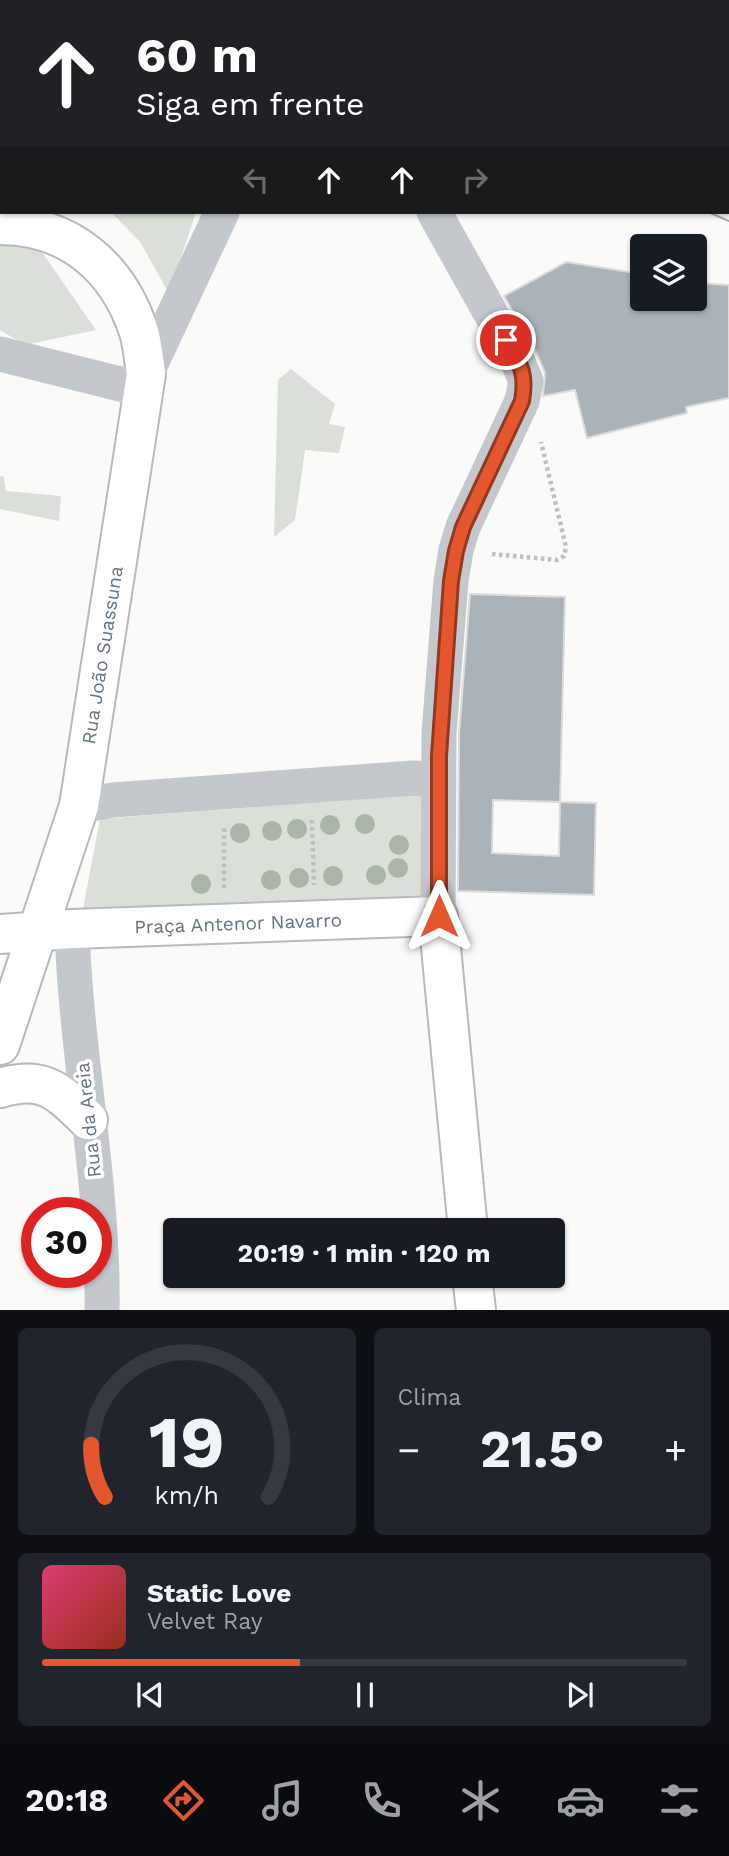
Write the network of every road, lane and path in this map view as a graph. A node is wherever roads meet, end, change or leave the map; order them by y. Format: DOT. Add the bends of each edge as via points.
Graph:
graph roads {
  1 [pos="221,214"];
  2 [pos="435,214"];
  3 [pos="0,225"];
  4 [pos="0,354"];
  5 [pos="526,381"];
  6 [pos="145,382"];
  7 [pos="456,551"];
  8 [pos="438,779"];
  9 [pos="311,786"];
  10 [pos="224,792"];
  11 [pos="79,806"];
  12 [pos="439,916"];
  13 [pos="315,921"];
  14 [pos="223,924"];
  15 [pos="36,931"];
  16 [pos="0,1045"];
  17 [pos="0,1088"];
  18 [pos="88,1120"];
  19 [pos="467,1218"];
  20 [pos="473,1288"];
  21 [pos="102,1310"];
  22 [pos="476,1310"];
  1 -- 6 [label="street, Rua João Suassuna"];
  2 -- 5 [label="street"];
  3 -- 6 [label="main road, Rua João Suassuna" via="23,225 69,240 102,267 123,294 139,333"];
  4 -- 6 [label="street"];
  5 -- 7 [label="street" via="522,401"];
  5 -- 7 [label="path" via="566,547 564,556 557,560"];
  6 -- 11 [label="main road, Rua João Suassuna"];
  7 -- 8 [label="street"];
  8 -- 9 [label="street"];
  8 -- 12 [label="street"];
  9 -- 10 [label="street"];
  9 -- 13 [label="path"];
  10 -- 11 [label="street"];
  10 -- 14 [label="path"];
  11 -- 15 [label="main road, Rua João Suassuna"];
  12 -- 13 [label="main road, Praça Antenor Navarro"];
  12 -- 19 [label="main road"];
  13 -- 14 [label="main road, Praça Antenor Navarro"];
  14 -- 15 [label="main road, Praça Antenor Navarro"];
  15 -- 16 [label="main road, Rua João Suassuna"];
  15 -- 18 [label="street, Rua da Areia" via="74,977"];
  17 -- 18 [label="main road" via="28,1082 44,1085 58,1091"];
  18 -- 21 [label="street, Rua da Areia" via="103,1254"];
  20 -- 22 [label="main road"];
}
